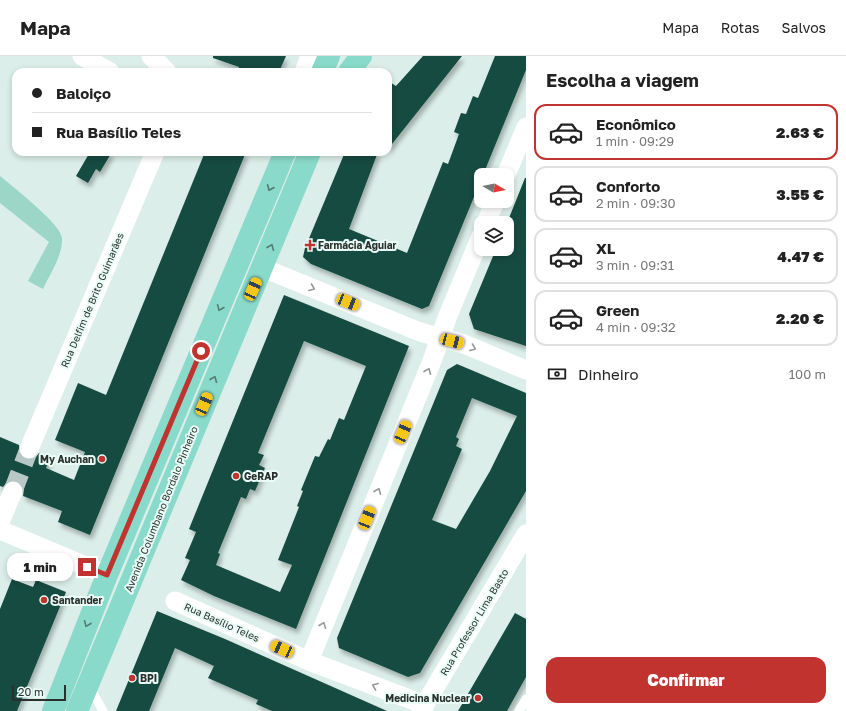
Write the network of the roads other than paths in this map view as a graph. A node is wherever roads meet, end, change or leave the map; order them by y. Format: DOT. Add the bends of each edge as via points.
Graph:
graph roads {
  1 [pos="82,56"];
  2 [pos="151,56"];
  3 [pos="310,56"];
  4 [pos="329,56"];
  5 [pos="361,56"];
  6 [pos="103,68"];
  7 [pos="163,68"];
  8 [pos="306,68"];
  9 [pos="324,68"];
  10 [pos="352,68"];
  11 [pos="526,127"];
  12 [pos="153,156"];
  13 [pos="284,156"];
  14 [pos="308,156"];
  15 [pos="509,168"];
  16 [pos="474,253"];
  17 [pos="262,268"];
  18 [pos="440,338"];
  19 [pos="526,370"];
  20 [pos="29,449"];
  21 [pos="13,491"];
  22 [pos="0,522"];
  23 [pos="0,530"];
  24 [pos="526,534"];
  25 [pos="107,575"];
  26 [pos="131,584"];
  27 [pos="175,601"];
  28 [pos="308,661"];
  29 [pos="88,684"];
  30 [pos="526,698"];
  31 [pos="423,708"];
  32 [pos="52,711"];
  33 [pos="77,711"];
  34 [pos="104,711"];
  35 [pos="519,711"];
  1 -- 6 [label="street"];
  2 -- 7 [label="street"];
  3 -- 8 [label="street"];
  4 -- 9 [label="main road"];
  5 -- 10 [label="main road"];
  11 -- 15 [label="street"];
  12 -- 20 [label="street, Rua Delfim de Brito Guimarães"];
  13 -- 25 [label="main road, one-way"];
  17 -- 14 [label="main road, Avenida Columbano Bordalo Pinheiro, one-way"];
  16 -- 18 [label="street"];
  17 -- 18 [label="street, one-way"];
  26 -- 17 [label="main road, Avenida Columbano Bordalo Pinheiro, one-way"];
  18 -- 19 [label="street, one-way" via="464,344"];
  28 -- 18 [label="street, one-way"];
  21 -- 22 [label="street"];
  23 -- 25 [label="street"];
  24 -- 31 [label="street, Rua Professor Lima Basto"];
  25 -- 26 [label="main road"];
  25 -- 32 [label="main road, one-way"];
  26 -- 29 [label="main road, Avenida Columbano Bordalo Pinheiro"];
  27 -- 28 [label="street, Rua Basílio Teles"];
  31 -- 28 [label="street, Rua Basílio Teles, one-way"];
  29 -- 33 [label="main road, Avenida Columbano Bordalo Pinheiro"];
  29 -- 34 [label="lane"];
  30 -- 35 [label="lane"];
}
